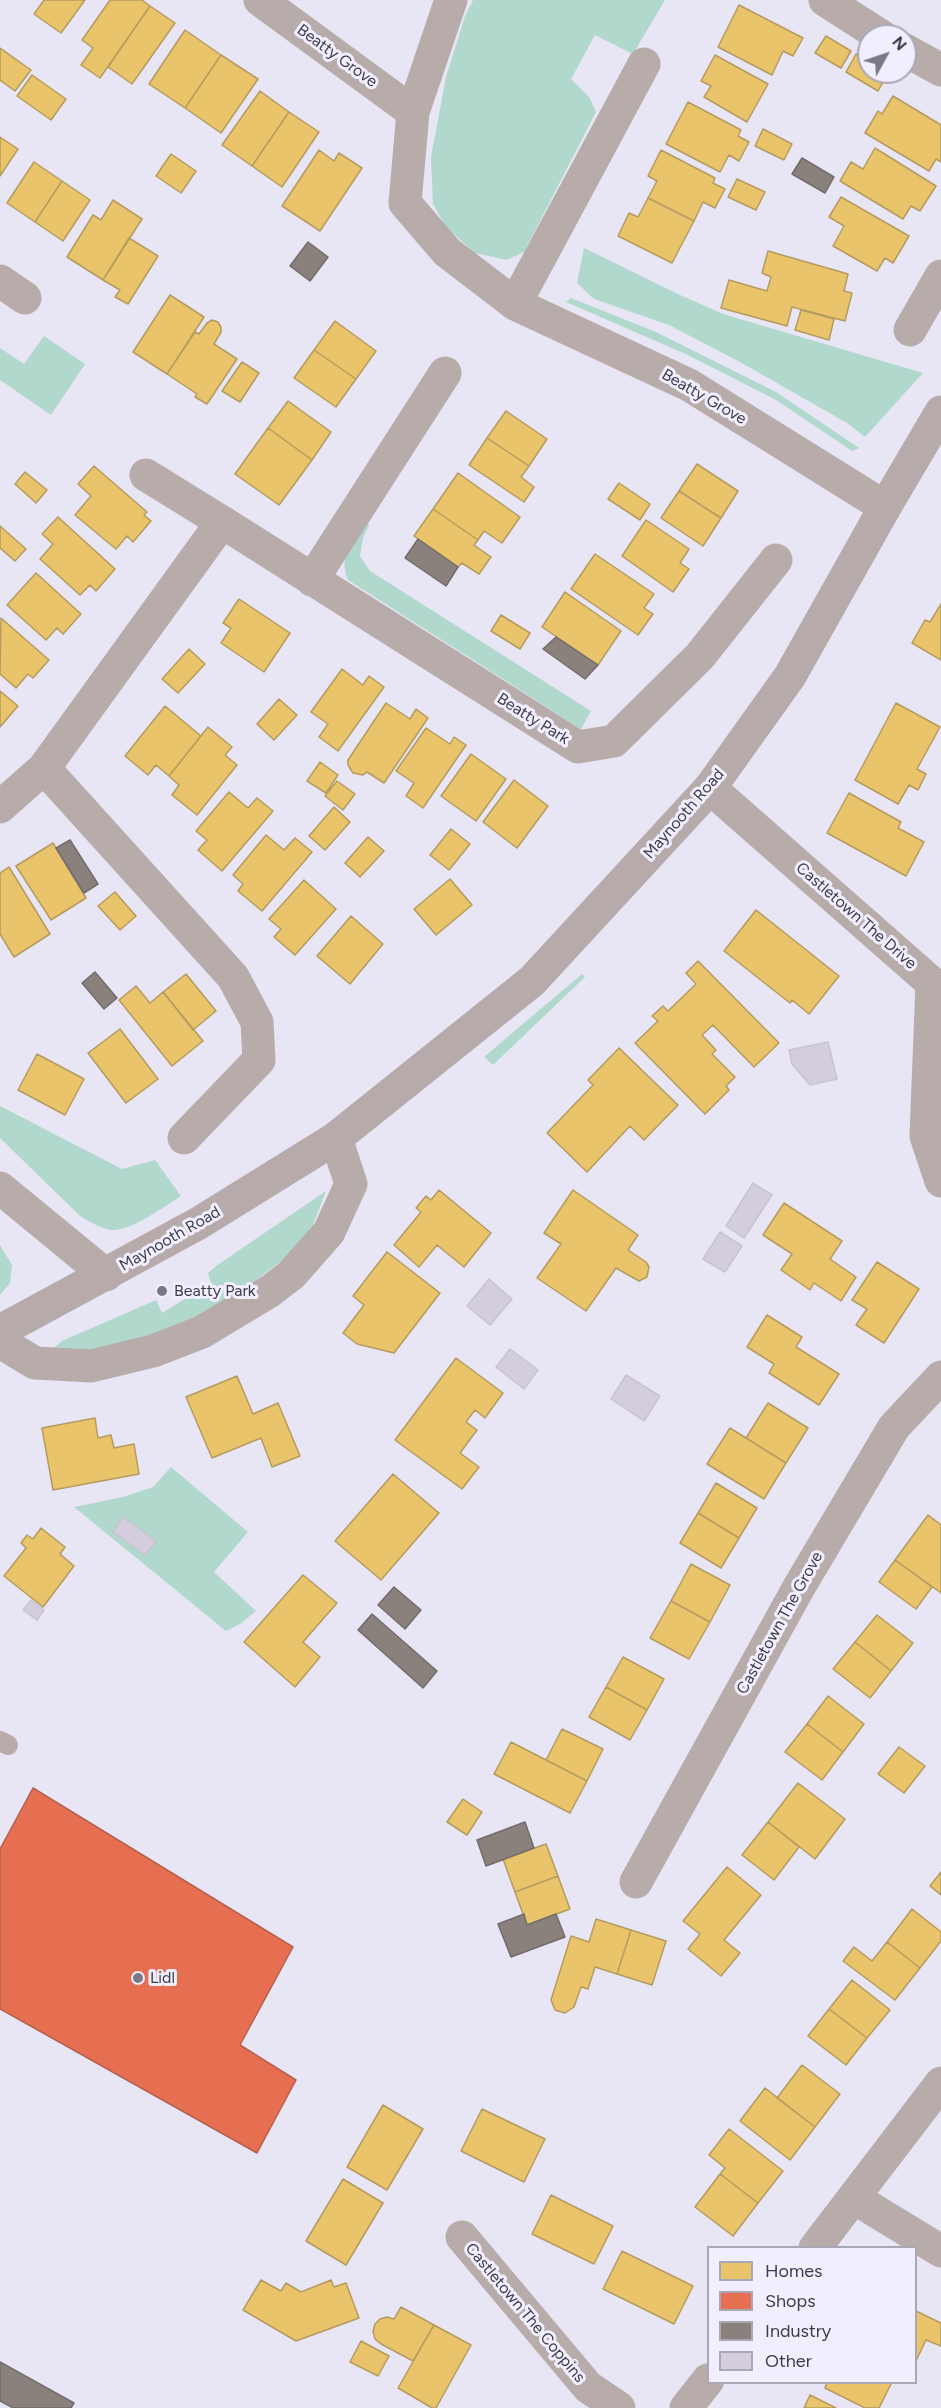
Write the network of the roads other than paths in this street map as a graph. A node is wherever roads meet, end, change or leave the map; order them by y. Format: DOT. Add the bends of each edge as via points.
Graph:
graph roads {
  1 [pos="260,0"];
  2 [pos="451,0"];
  3 [pos="825,0"];
  4 [pos="862,24"];
  5 [pos="917,57"];
  6 [pos="645,64"];
  7 [pos="941,70"];
  8 [pos="413,112"];
  9 [pos="941,276"];
  10 [pos="515,304"];
  11 [pos="910,330"];
  12 [pos="445,373"];
  13 [pos="941,412"];
  14 [pos="146,475"];
  15 [pos="885,507"];
  16 [pos="222,522"];
  17 [pos="776,560"];
  18 [pos="312,580"];
  19 [pos="44,768"];
  20 [pos="710,788"];
  21 [pos="0,807"];
  22 [pos="184,1137"];
  23 [pos="336,1138"];
  24 [pos="941,1181"];
  25 [pos="0,1188"];
  26 [pos="106,1275"];
  27 [pos="0,1331"];
  28 [pos="0,1342"];
  29 [pos="941,1377"];
  30 [pos="636,1882"];
  31 [pos="941,2083"];
  32 [pos="854,2198"];
  33 [pos="462,2237"];
  34 [pos="816,2246"];
  35 [pos="941,2251"];
  36 [pos="707,2381"];
  37 [pos="619,2408"];
  38 [pos="686,2408"];
  1 -- 8 [label="street, Beatty Grove"];
  2 -- 8 [label="street, Beatty Grove"];
  3 -- 4 [label="street"];
  5 -- 7 [label="street"];
  6 -- 10 [label="street"];
  8 -- 10 [label="street, Beatty Grove" via="405,204 447,252"];
  9 -- 11 [label="street"];
  10 -- 15 [label="street, Beatty Grove" via="689,385"];
  12 -- 18 [label="street"];
  13 -- 15 [label="main road, Maynooth Road"];
  14 -- 16 [label="street, Beatty Park"];
  15 -- 20 [label="main road, Maynooth Road" via="790,676"];
  16 -- 18 [label="street, Beatty Park"];
  16 -- 19 [label="street"];
  17 -- 18 [label="street, Beatty Park" via="700,656 614,741 578,747"];
  19 -- 21 [label="street"];
  19 -- 22 [label="street" via="233,977 257,1022 259,1060"];
  20 -- 23 [label="main road, Maynooth Road" via="532,981"];
  20 -- 24 [label="street, Castletown The Drive" via="932,983 926,1136"];
  23 -- 26 [label="main road, Maynooth Road"];
  23 -- 28 [label="street" via="351,1184 329,1232 291,1275 249,1305 202,1332 153,1351 91,1366 35,1363"];
  25 -- 26 [label="street"];
  26 -- 27 [label="main road, Maynooth Road"];
  29 -- 30 [label="street, Castletown The Grove" via="894,1427 799,1587"];
  31 -- 32 [label="street"];
  32 -- 34 [label="street"];
  32 -- 35 [label="street"];
  33 -- 37 [label="street, Castletown The Coppins" via="588,2387"];
  36 -- 38 [label="street"];
}
